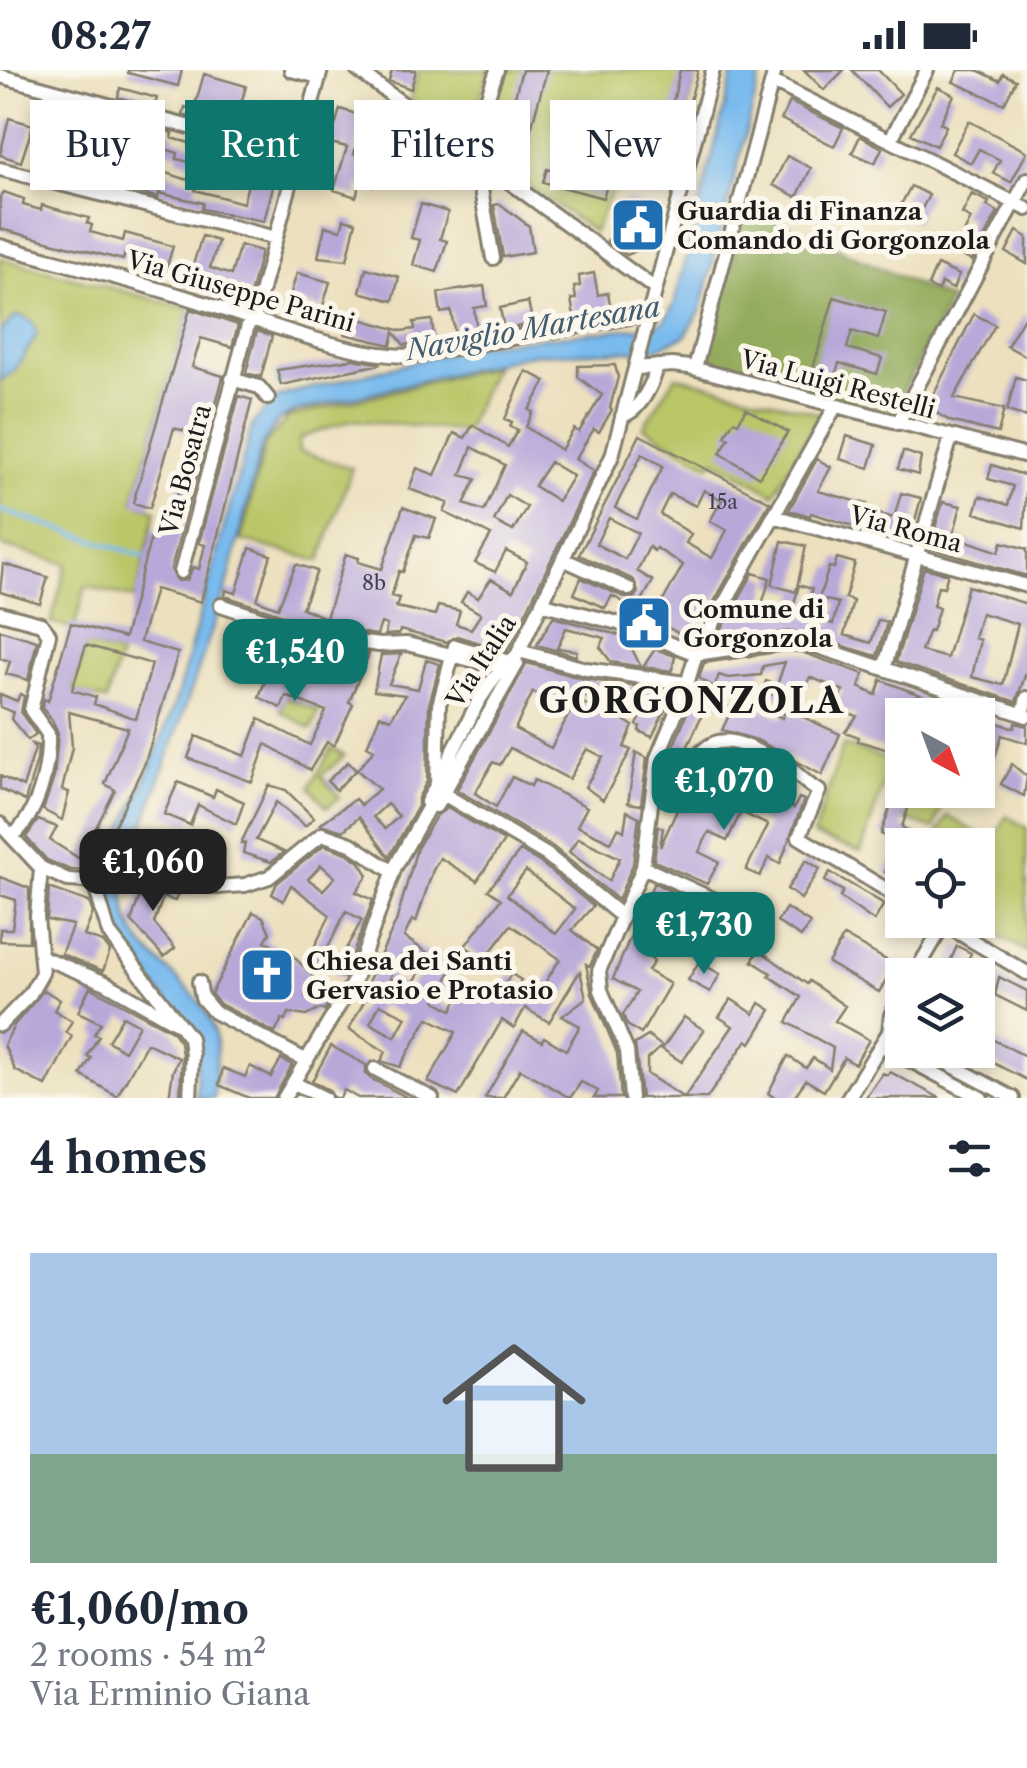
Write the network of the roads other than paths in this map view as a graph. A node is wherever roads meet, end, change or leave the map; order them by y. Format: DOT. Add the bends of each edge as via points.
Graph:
graph roads {
  1 [pos="291,70"];
  2 [pos="497,70"];
  3 [pos="713,70"];
  4 [pos="927,70"];
  5 [pos="362,71"];
  6 [pos="320,74"];
  7 [pos="0,76"];
  8 [pos="774,76"];
  9 [pos="313,100"];
  10 [pos="399,100"];
  11 [pos="487,100"];
  12 [pos="185,126"];
  13 [pos="892,139"];
  14 [pos="0,169"];
  15 [pos="1027,179"];
  16 [pos="289,190"];
  17 [pos="481,190"];
  18 [pos="519,190"];
  19 [pos="1021,206"];
  20 [pos="276,238"];
  21 [pos="0,246"];
  22 [pos="493,258"];
  23 [pos="654,288"];
  24 [pos="252,318"];
  25 [pos="647,320"];
  26 [pos="638,361"];
  27 [pos="657,366"];
  28 [pos="694,368"];
  29 [pos="232,378"];
  30 [pos="268,398"];
  31 [pos="835,406"];
  32 [pos="622,416"];
  33 [pos="898,422"];
  34 [pos="951,437"];
  35 [pos="1027,456"];
  36 [pos="773,516"];
  37 [pos="916,556"];
  38 [pos="565,560"];
  39 [pos="181,572"];
  40 [pos="1027,586"];
  41 [pos="628,588"];
  42 [pos="544,604"];
  43 [pos="221,605"];
  44 [pos="0,613"];
  45 [pos="696,654"];
  46 [pos="452,657"];
  47 [pos="511,661"];
  48 [pos="884,669"];
  49 [pos="685,683"];
  50 [pos="1027,698"];
  51 [pos="1025,715"];
  52 [pos="662,772"];
  53 [pos="437,796"];
  54 [pos="5,830"];
  55 [pos="643,867"];
  56 [pos="41,868"];
  57 [pos="393,872"];
  58 [pos="98,877"];
  59 [pos="885,889"];
  60 [pos="620,915"];
  61 [pos="758,920"];
  62 [pos="967,938"];
  63 [pos="42,957"];
  64 [pos="1027,973"];
  65 [pos="199,982"];
  66 [pos="0,1024"];
  67 [pos="183,1026"];
  68 [pos="885,1038"];
  69 [pos="881,1046"];
  70 [pos="308,1060"];
  71 [pos="957,1068"];
  72 [pos="375,1069"];
  73 [pos="294,1094"];
  74 [pos="190,1098"];
  75 [pos="284,1098"];
  76 [pos="310,1098"];
  77 [pos="324,1098"];
  78 [pos="432,1098"];
  79 [pos="631,1098"];
  80 [pos="848,1098"];
  81 [pos="981,1098"];
  82 [pos="1013,1098"];
  1 -- 6 [label="street"];
  2 -- 11 [label="street"];
  3 -- 23 [label="street, Via Italia"];
  4 -- 13 [label="street"];
  5 -- 10 [label="street"];
  6 -- 9 [label="street, Via Bosatra"];
  7 -- 12 [label="street"];
  8 -- 13 [label="street"];
  8 -- 28 [label="street"];
  13 -- 19 [label="street"];
  14 -- 20 [label="street"];
  15 -- 19 [label="street"];
  16 -- 20 [label="street, Via Bosatra"];
  17 -- 22 [label="street"];
  18 -- 23 [label="street"];
  19 -- 33 [label="street"];
  20 -- 24 [label="street, Via Bosatra"];
  21 -- 24 [label="street, Via Giuseppe Parini"];
  23 -- 25 [label="street, Via Italia"];
  24 -- 25 [label="street, Via Giuseppe Parini" via="403,356"];
  24 -- 29 [label="street, Via Bosatra"];
  25 -- 26 [label="street, Via Italia"];
  26 -- 27 [label="street, Via Luigi Restelli"];
  26 -- 32 [label="street, Via Italia"];
  27 -- 28 [label="street, Via Luigi Restelli"];
  27 -- 32 [label="street, Via Italia" via="636,407"];
  28 -- 31 [label="street, Via Luigi Restelli"];
  29 -- 30 [label="street, Via Bosatra" via="259,387"];
  29 -- 39 [label="street, Via Bosatra"];
  31 -- 33 [label="street, Via Luigi Restelli"];
  31 -- 36 [label="street"];
  32 -- 38 [label="street, Via Italia" via="608,467"];
  33 -- 34 [label="street, Via Luigi Restelli"];
  34 -- 35 [label="street, Via Luigi Restelli"];
  34 -- 37 [label="street"];
  36 -- 37 [label="street, Via Roma"];
  36 -- 45 [label="street"];
  37 -- 40 [label="street, Via Roma"];
  37 -- 48 [label="street"];
  38 -- 41 [label="street"];
  38 -- 42 [label="street, Via Italia"];
  42 -- 45 [label="street"];
  42 -- 47 [label="street, Via Italia"];
  43 -- 46 [label="street" via="342,640 404,644"];
  44 -- 54 [label="street" via="42,624 50,634 31,710 48,734 46,761 32,810"];
  45 -- 48 [label="street" via="792,640"];
  45 -- 49 [label="street"];
  46 -- 47 [label="street" via="455,646"];
  46 -- 53 [label="street" via="440,705 436,784 427,802"];
  47 -- 49 [label="street"];
  47 -- 53 [label="street, Via Italia" via="478,702"];
  48 -- 51 [label="street"];
  49 -- 52 [label="street" via="659,751"];
  50 -- 51 [label="street"];
  52 -- 55 [label="street"];
  52 -- 59 [label="street" via="683,774 722,739 785,765 818,791 799,837"];
  53 -- 57 [label="street, Via Italia"];
  53 -- 60 [label="street" via="542,851"];
  54 -- 56 [label="street"];
  55 -- 60 [label="street"];
  55 -- 61 [label="street"];
  56 -- 58 [label="street" via="68,880"];
  56 -- 63 [label="street"];
  57 -- 58 [label="street" via="324,835 276,873 244,885 210,886 138,870"];
  57 -- 70 [label="street, Via Italia" via="358,973"];
  58 -- 67 [label="street" via="109,933"];
  60 -- 79 [label="street" via="598,971 627,1051"];
  62 -- 64 [label="street"];
  63 -- 66 [label="street" via="40,978"];
  63 -- 67 [label="street"];
  65 -- 70 [label="street" via="214,1012"];
  67 -- 74 [label="street" via="192,1048"];
  68 -- 69 [label="street"];
  69 -- 80 [label="street"];
  69 -- 81 [label="street"];
  70 -- 73 [label="street, Via Italia"];
  71 -- 82 [label="street"];
  72 -- 78 [label="street"];
  73 -- 75 [label="street, Via Italia"];
  73 -- 76 [label="street"];
  73 -- 77 [label="street"];
}
